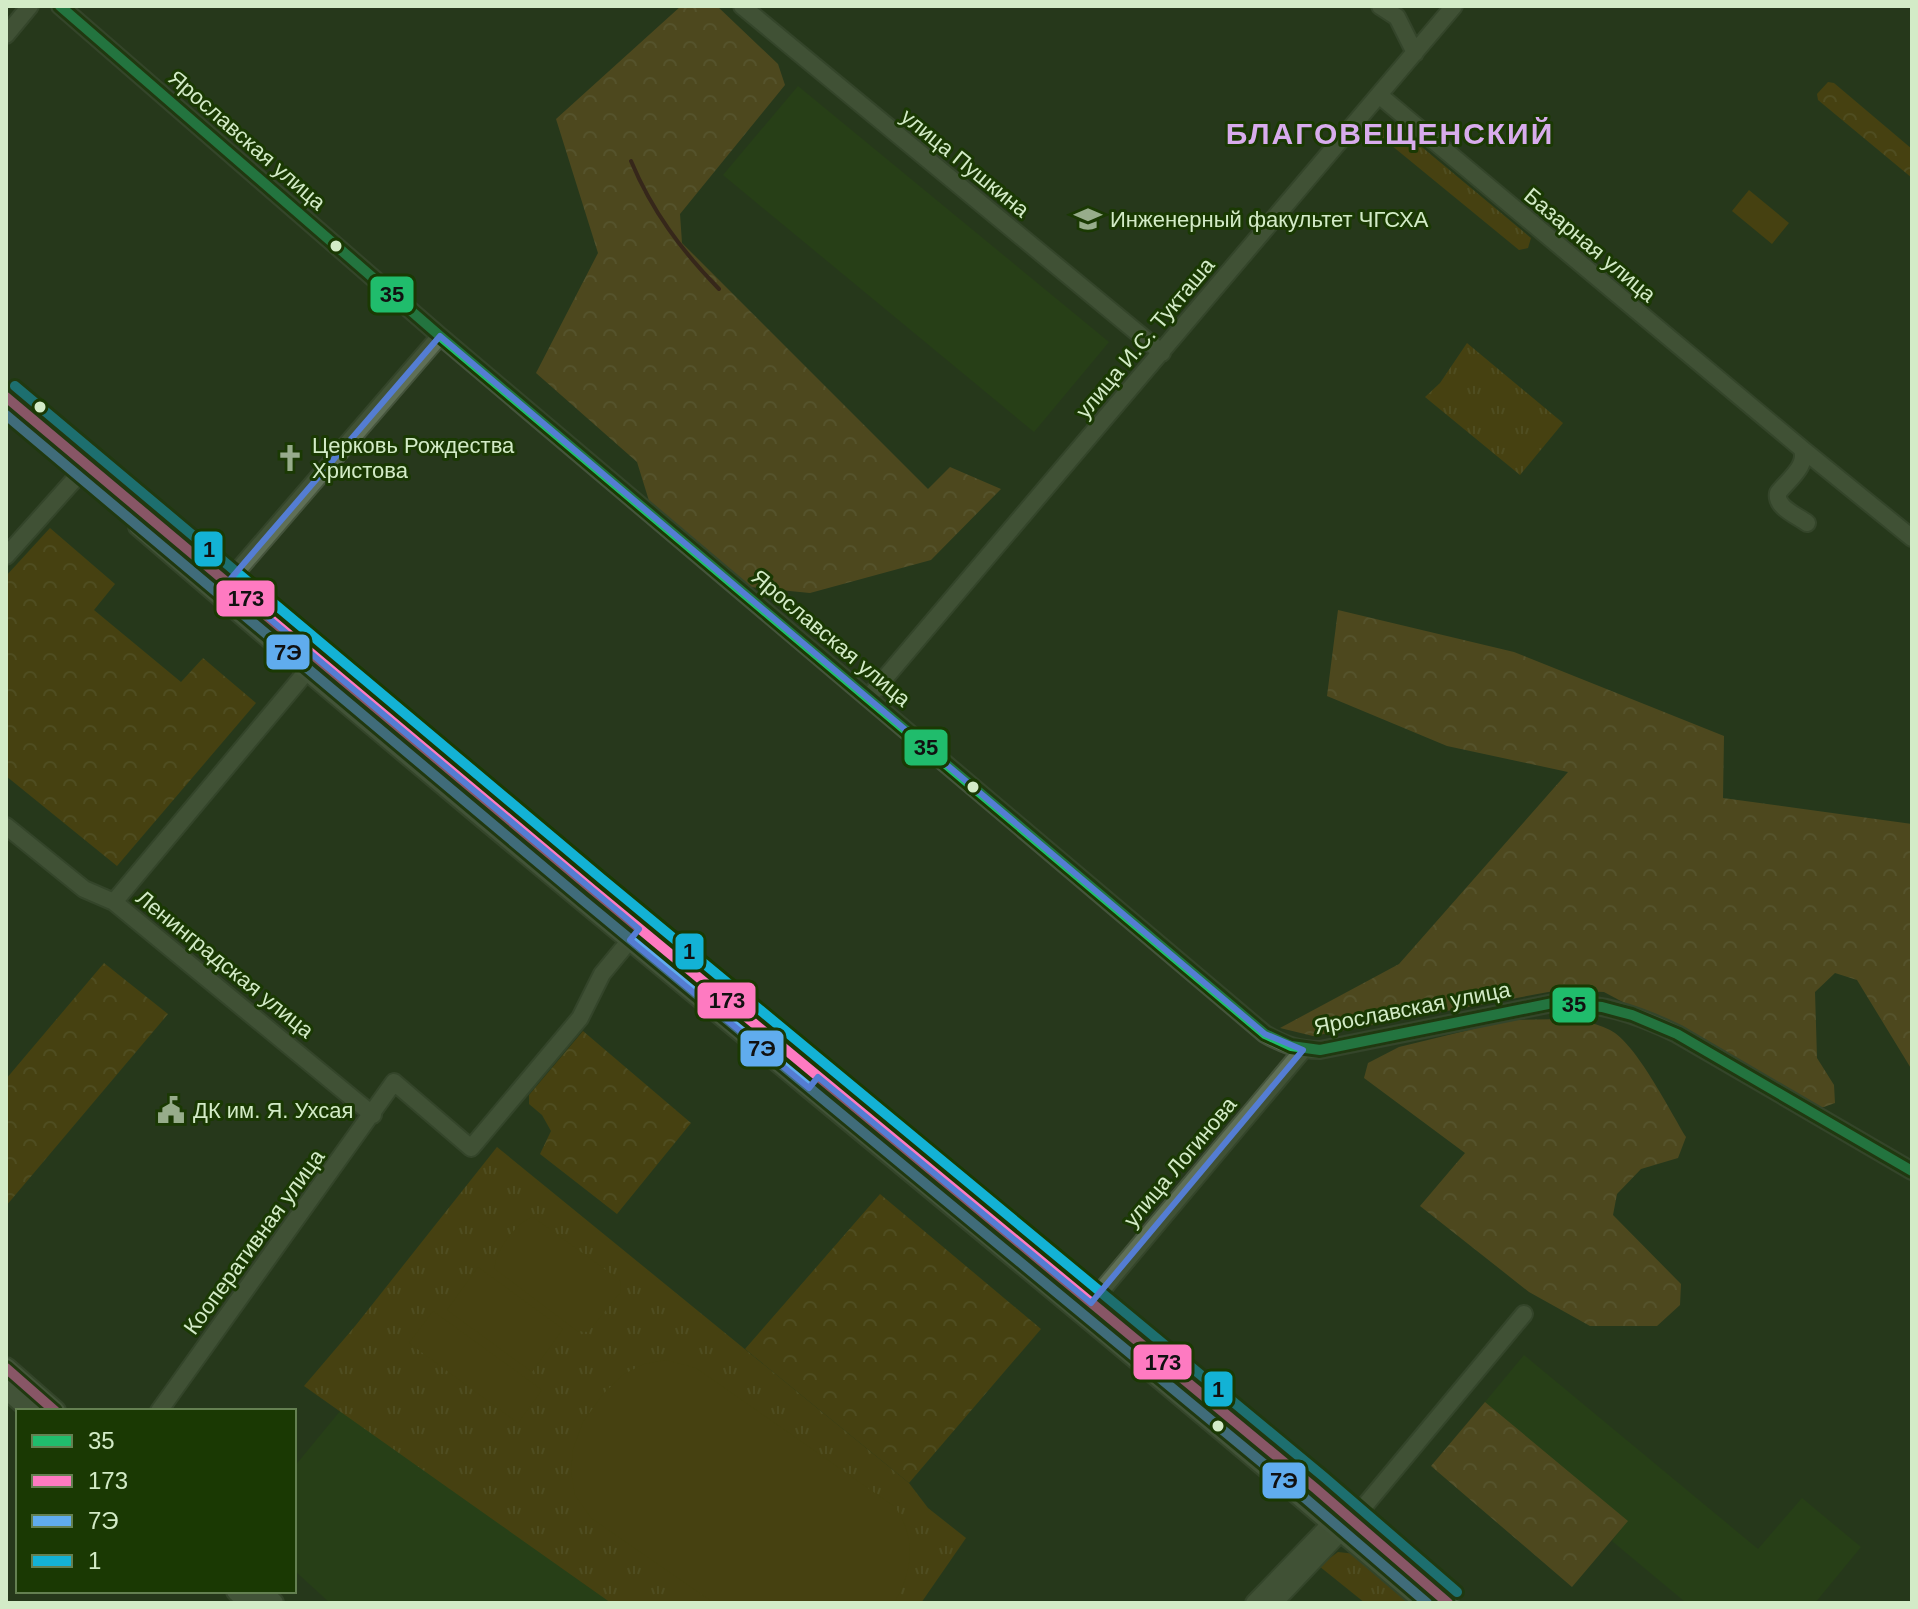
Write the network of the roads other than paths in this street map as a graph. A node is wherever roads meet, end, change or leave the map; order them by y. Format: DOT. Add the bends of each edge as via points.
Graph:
graph roads {
  1 [pos="30,6"];
  2 [pos="60,6"];
  3 [pos="1380,6"];
  4 [pos="1454,6"];
  5 [pos="752,9"];
  6 [pos="6,35"];
  7 [pos="1415,53"];
  8 [pos="1379,95"];
  9 [pos="440,336"];
  10 [pos="1162,353"];
  11 [pos="6,397"];
  12 [pos="1801,448"];
  13 [pos="85,468"];
  14 [pos="1807,523"];
  15 [pos="1912,538"];
  16 [pos="6,556"];
  17 [pos="227,583"];
  18 [pos="307,671"];
  19 [pos="868,698"];
  20 [pos="6,826"];
  21 [pos="114,902"];
  22 [pos="635,934"];
  23 [pos="1303,1050"];
  24 [pos="373,1115"];
  25 [pos="1912,1171"];
  26 [pos="1087,1309"];
  27 [pos="1524,1314"];
  28 [pos="6,1368"];
  29 [pos="6,1388"];
  30 [pos="30,1409"];
  31 [pos="53,1409"];
  32 [pos="160,1409"];
  33 [pos="1342,1525"];
  34 [pos="1254,1603"];
  35 [pos="1274,1603"];
  36 [pos="1426,1603"];
  37 [pos="1448,1603"];
  1 -- 6 [label="street"];
  2 -- 9 [label="street, Ярославская улица"];
  3 -- 7 [label="street" via="1397,17"];
  4 -- 7 [label="street, улица И.С. Тукташа"];
  5 -- 10 [label="street, улица Пушкина"];
  7 -- 8 [label="street, улица И.С. Тукташа"];
  8 -- 10 [label="street, улица И.С. Тукташа"];
  8 -- 12 [label="street, Базарная улица"];
  9 -- 17 [label="street"];
  9 -- 19 [label="street, Ярославская улица"];
  10 -- 19 [label="street, улица И.С. Тукташа"];
  11 -- 13 [label="main road"];
  12 -- 14 [label="street" via="1803,462 1776,498"];
  12 -- 15 [label="street, Базарная улица"];
  13 -- 16 [label="street"];
  13 -- 17 [label="main road"];
  13 -- 18 [label="main road" via="103,495"];
  17 -- 22 [label="main road"];
  18 -- 21 [label="street"];
  18 -- 22 [label="main road"];
  19 -- 23 [label="street, Ярославская улица" via="1265,1034"];
  20 -- 21 [label="street, Ленинградская улица" via="84,889"];
  21 -- 24 [label="street, Ленинградская улица"];
  22 -- 24 [label="street, Кооперативная улица" via="602,974 580,1018 471,1148 394,1082"];
  22 -- 26 [label="main road"];
  23 -- 25 [label="street, Ярославская улица" via="1348,1046 1553,1003 1608,1006 1677,1034"];
  23 -- 26 [label="street, улица Логинова"];
  24 -- 32 [label="street, Кооперативная улица"];
  26 -- 33 [label="main road"];
  27 -- 33 [label="street"];
  28 -- 31 [label="main road"];
  29 -- 30 [label="main road"];
  33 -- 34 [label="street"];
  33 -- 35 [label="street"];
  33 -- 36 [label="main road"];
  33 -- 37 [label="main road"];
}
